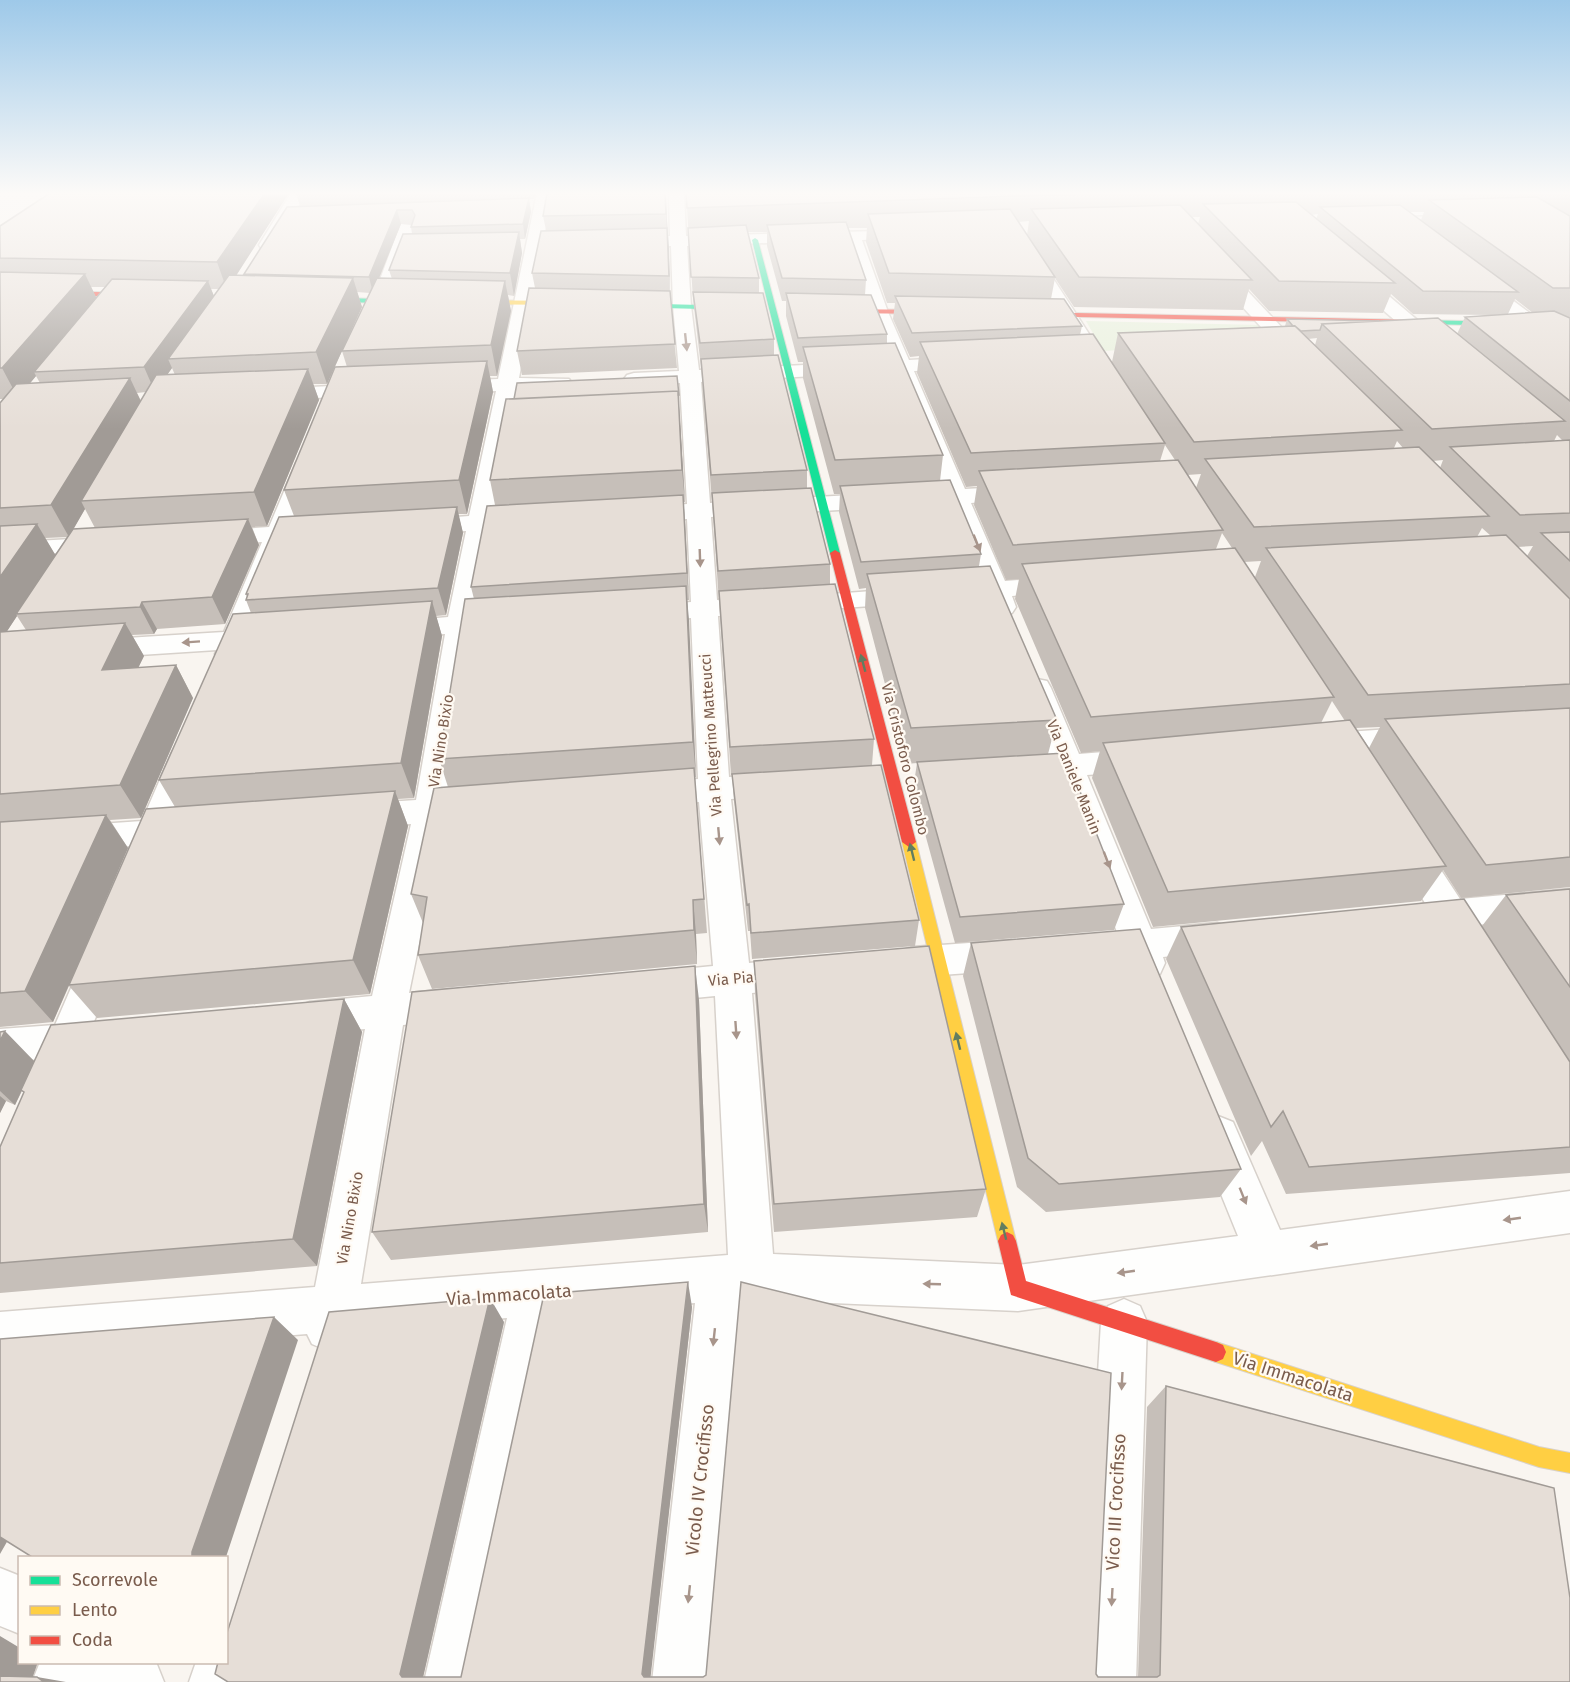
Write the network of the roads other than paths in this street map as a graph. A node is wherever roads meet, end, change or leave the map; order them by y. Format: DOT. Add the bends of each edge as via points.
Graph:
graph roads {
  1 [pos="395,271"];
  2 [pos="533,271"];
  3 [pos="680,271"];
  4 [pos="760,271"];
  5 [pos="865,271"];
  6 [pos="1040,271"];
  7 [pos="1219,271"];
  8 [pos="1349,271"];
  9 [pos="1463,271"];
  10 [pos="0,292"];
  11 [pos="116,294"];
  12 [pos="163,295"];
  13 [pos="305,299"];
  14 [pos="379,301"];
  15 [pos="429,302"];
  16 [pos="452,302"];
  17 [pos="523,302"];
  18 [pos="580,304"];
  19 [pos="614,304"];
  20 [pos="682,306"];
  21 [pos="767,309"];
  22 [pos="820,310"];
  23 [pos="102,312"];
  24 [pos="879,312"];
  25 [pos="950,313"];
  26 [pos="1020,314"];
  27 [pos="1068,314"];
  28 [pos="1260,317"];
  29 [pos="1406,320"];
  30 [pos="1570,325"];
  31 [pos="1539,329"];
  32 [pos="362,331"];
  33 [pos="1570,331"];
  34 [pos="1430,340"];
  35 [pos="1407,342"];
  36 [pos="1314,346"];
  37 [pos="1290,348"];
  38 [pos="1267,349"];
  39 [pos="1570,352"];
  40 [pos="1447,355"];
  41 [pos="348,362"];
  42 [pos="986,362"];
  43 [pos="902,366"];
  44 [pos="787,371"];
  45 [pos="1314,372"];
  46 [pos="690,376"];
  47 [pos="610,380"];
  48 [pos="576,382"];
  49 [pos="507,385"];
  50 [pos="427,388"];
  51 [pos="392,389"];
  52 [pos="335,392"];
  53 [pos="254,396"];
  54 [pos="1119,396"];
  55 [pos="1039,492"];
  56 [pos="958,496"];
  57 [pos="821,504"];
  58 [pos="699,511"];
  59 [pos="619,515"];
  60 [pos="550,519"];
  61 [pos="481,523"];
  62 [pos="89,525"];
  63 [pos="398,528"];
  64 [pos="338,531"];
  65 [pos="279,534"];
  66 [pos="184,540"];
  67 [pos="125,543"];
  68 [pos="0,550"];
  69 [pos="71,556"];
  70 [pos="1091,583"];
  71 [pos="996,590"];
  72 [pos="847,600"];
  73 [pos="702,610"];
  74 [pos="622,615"];
  75 [pos="530,621"];
  76 [pos="460,625"];
  77 [pos="365,631"];
  78 [pos="1015,634"];
  79 [pos="294,636"];
  80 [pos="235,640"];
  81 [pos="68,650"];
  82 [pos="1029,667"];
  83 [pos="217,682"];
  84 [pos="199,725"];
  85 [pos="1335,732"];
  86 [pos="1444,736"];
  87 [pos="1294,746"];
  88 [pos="1165,758"];
  89 [pos="1070,766"];
  90 [pos="999,771"];
  91 [pos="1361,772"];
  92 [pos="809,783"];
  93 [pos="714,789"];
  94 [pos="620,796"];
  95 [pos="501,806"];
  96 [pos="430,811"];
  97 [pos="326,819"];
  98 [pos="1393,823"];
  99 [pos="211,827"];
  100 [pos="154,832"];
  101 [pos="0,843"];
  102 [pos="135,876"];
  103 [pos="1570,903"];
  104 [pos="1450,913"];
  105 [pos="1391,920"];
  106 [pos="1248,934"];
  107 [pos="108,942"];
  108 [pos="1140,945"];
  109 [pos="1476,954"];
  110 [pos="939,960"];
  111 [pos="881,965"];
  112 [pos="836,970"];
  113 [pos="732,979"];
  114 [pos="625,989"];
  115 [pos="1158,989"];
  116 [pos="482,1002"];
  117 [pos="387,1011"];
  118 [pos="280,1021"];
  119 [pos="115,1036"];
  120 [pos="67,1041"];
  121 [pos="0,1046"];
  122 [pos="48,1083"];
  123 [pos="1208,1110"];
  124 [pos="1570,1212"];
  125 [pos="1267,1252"];
  126 [pos="736,1277"];
  127 [pos="1018,1288"];
  128 [pos="535,1294"];
  129 [pos="334,1307"];
  130 [pos="1124,1322"];
  131 [pos="0,1335"];
  132 [pos="313,1374"];
  133 [pos="1552,1474"];
  134 [pos="0,1595"];
  135 [pos="18,1606"];
  136 [pos="69,1664"];
  137 [pos="109,1664"];
  138 [pos="223,1664"];
  139 [pos="60,1682"];
  140 [pos="136,1682"];
  141 [pos="218,1682"];
  142 [pos="452,1682"];
  143 [pos="680,1682"];
  144 [pos="1108,1682"];
  1 -- 14 [label="street"];
  2 -- 17 [label="street, Via Nino Bixio"];
  3 -- 20 [label="street, Via Pellegrino Matteucci"];
  4 -- 21 [label="street, Via Cristoforo Colombo"];
  5 -- 24 [label="street"];
  6 -- 27 [label="street"];
  7 -- 28 [label="street"];
  8 -- 29 [label="street"];
  9 -- 31 [label="street"];
  10 -- 11 [label="street"];
  11 -- 12 [label="street"];
  11 -- 23 [label="street"];
  13 -- 14 [label="street"];
  14 -- 15 [label="street"];
  14 -- 32 [label="street"];
  16 -- 17 [label="street"];
  17 -- 18 [label="street"];
  17 -- 49 [label="street, Via Nino Bixio"];
  19 -- 20 [label="street"];
  20 -- 21 [label="street"];
  20 -- 46 [label="street, Via Pellegrino Matteucci, one-way"];
  21 -- 44 [label="street, Via Cristoforo Colombo"];
  22 -- 24 [label="street"];
  24 -- 25 [label="street"];
  24 -- 43 [label="street"];
  26 -- 27 [label="street"];
  27 -- 28 [label="street"];
  27 -- 54 [label="street"];
  28 -- 29 [label="street"];
  28 -- 37 [label="street"];
  29 -- 31 [label="street"];
  29 -- 34 [label="street"];
  30 -- 31 [label="street"];
  31 -- 33 [label="street"];
  31 -- 34 [label="street"];
  31 -- 39 [label="street"];
  34 -- 35 [label="street"];
  34 -- 40 [label="street"];
  36 -- 37 [label="street"];
  37 -- 38 [label="street"];
  37 -- 45 [label="street"];
  41 -- 52 [label="street"];
  42 -- 43 [label="street"];
  43 -- 44 [label="street"];
  43 -- 56 [label="street"];
  44 -- 46 [label="street"];
  44 -- 57 [label="street, Via Cristoforo Colombo"];
  46 -- 47 [label="street"];
  46 -- 58 [label="street, Via Pellegrino Matteucci" via="680,413"];
  48 -- 49 [label="street"];
  49 -- 50 [label="street"];
  49 -- 61 [label="street, Via Nino Bixio" via="513,422"];
  51 -- 52 [label="street"];
  52 -- 53 [label="street"];
  52 -- 65 [label="street"];
  55 -- 56 [label="street"];
  56 -- 57 [label="street"];
  56 -- 71 [label="street, one-way"];
  57 -- 58 [label="street"];
  57 -- 72 [label="street, Via Cristoforo Colombo"];
  58 -- 59 [label="street"];
  58 -- 73 [label="street, Via Pellegrino Matteucci, one-way"];
  60 -- 61 [label="street"];
  61 -- 63 [label="street"];
  61 -- 76 [label="street, Via Nino Bixio"];
  62 -- 69 [label="street"];
  64 -- 65 [label="street"];
  65 -- 66 [label="street"];
  65 -- 80 [label="street"];
  67 -- 69 [label="street"];
  68 -- 69 [label="street"];
  70 -- 71 [label="street"];
  71 -- 72 [label="street"];
  71 -- 78 [label="street"];
  72 -- 73 [label="street"];
  110 -- 72 [label="street, Via Cristoforo Colombo, one-way"];
  73 -- 74 [label="street"];
  73 -- 93 [label="street, Via Pellegrino Matteucci"];
  75 -- 76 [label="street"];
  76 -- 77 [label="street"];
  76 -- 96 [label="street, Via Nino Bixio"];
  79 -- 80 [label="street"];
  80 -- 81 [label="street, one-way"];
  80 -- 83 [label="street"];
  82 -- 89 [label="street, Via Daniele Manin"];
  84 -- 100 [label="street"];
  85 -- 86 [label="street"];
  85 -- 87 [label="street"];
  85 -- 91 [label="street"];
  88 -- 89 [label="street"];
  89 -- 90 [label="street"];
  89 -- 108 [label="street, Via Daniele Manin, one-way"];
  92 -- 93 [label="street"];
  93 -- 94 [label="street"];
  93 -- 113 [label="street, Via Pellegrino Matteucci, one-way"];
  95 -- 96 [label="street"];
  96 -- 97 [label="street"];
  96 -- 117 [label="street, Via Nino Bixio"];
  98 -- 104 [label="street"];
  99 -- 100 [label="street"];
  100 -- 101 [label="street"];
  100 -- 102 [label="street"];
  103 -- 104 [label="street"];
  104 -- 105 [label="street"];
  104 -- 109 [label="street"];
  106 -- 108 [label="street"];
  107 -- 120 [label="street"];
  108 -- 110 [label="street"];
  108 -- 115 [label="street, Via Daniele Manin"];
  110 -- 111 [label="street"];
  127 -- 110 [label="street, Via Cristoforo Colombo, one-way"];
  112 -- 113 [label="street, Via Pia"];
  113 -- 114 [label="street, Via Pia"];
  113 -- 126 [label="street, Via Pellegrino Matteucci, one-way"];
  116 -- 117 [label="street"];
  117 -- 118 [label="street"];
  117 -- 129 [label="street, Via Nino Bixio"];
  119 -- 120 [label="street"];
  120 -- 121 [label="street"];
  120 -- 122 [label="street"];
  123 -- 125 [label="street, one-way"];
  124 -- 125 [label="street, Via Immacolata, one-way"];
  125 -- 127 [label="street, Via Immacolata, one-way"];
  127 -- 126 [label="street, Via Immacolata, one-way"];
  126 -- 128 [label="street, Via Immacolata"];
  126 -- 143 [label="street, Vicolo IV Crocifisso, one-way"];
  127 -- 130 [label="street, Via Immacolata"];
  128 -- 129 [label="street, Via Immacolata"];
  128 -- 142 [label="street"];
  129 -- 131 [label="street, Via Immacolata"];
  129 -- 132 [label="street, Via Nino Bixio"];
  130 -- 133 [label="street, Via Immacolata"];
  130 -- 144 [label="street, Vico III Crocifisso, one-way"];
  134 -- 135 [label="street"];
  136 -- 139 [label="street"];
  137 -- 140 [label="street"];
  138 -- 141 [label="street"];
}
